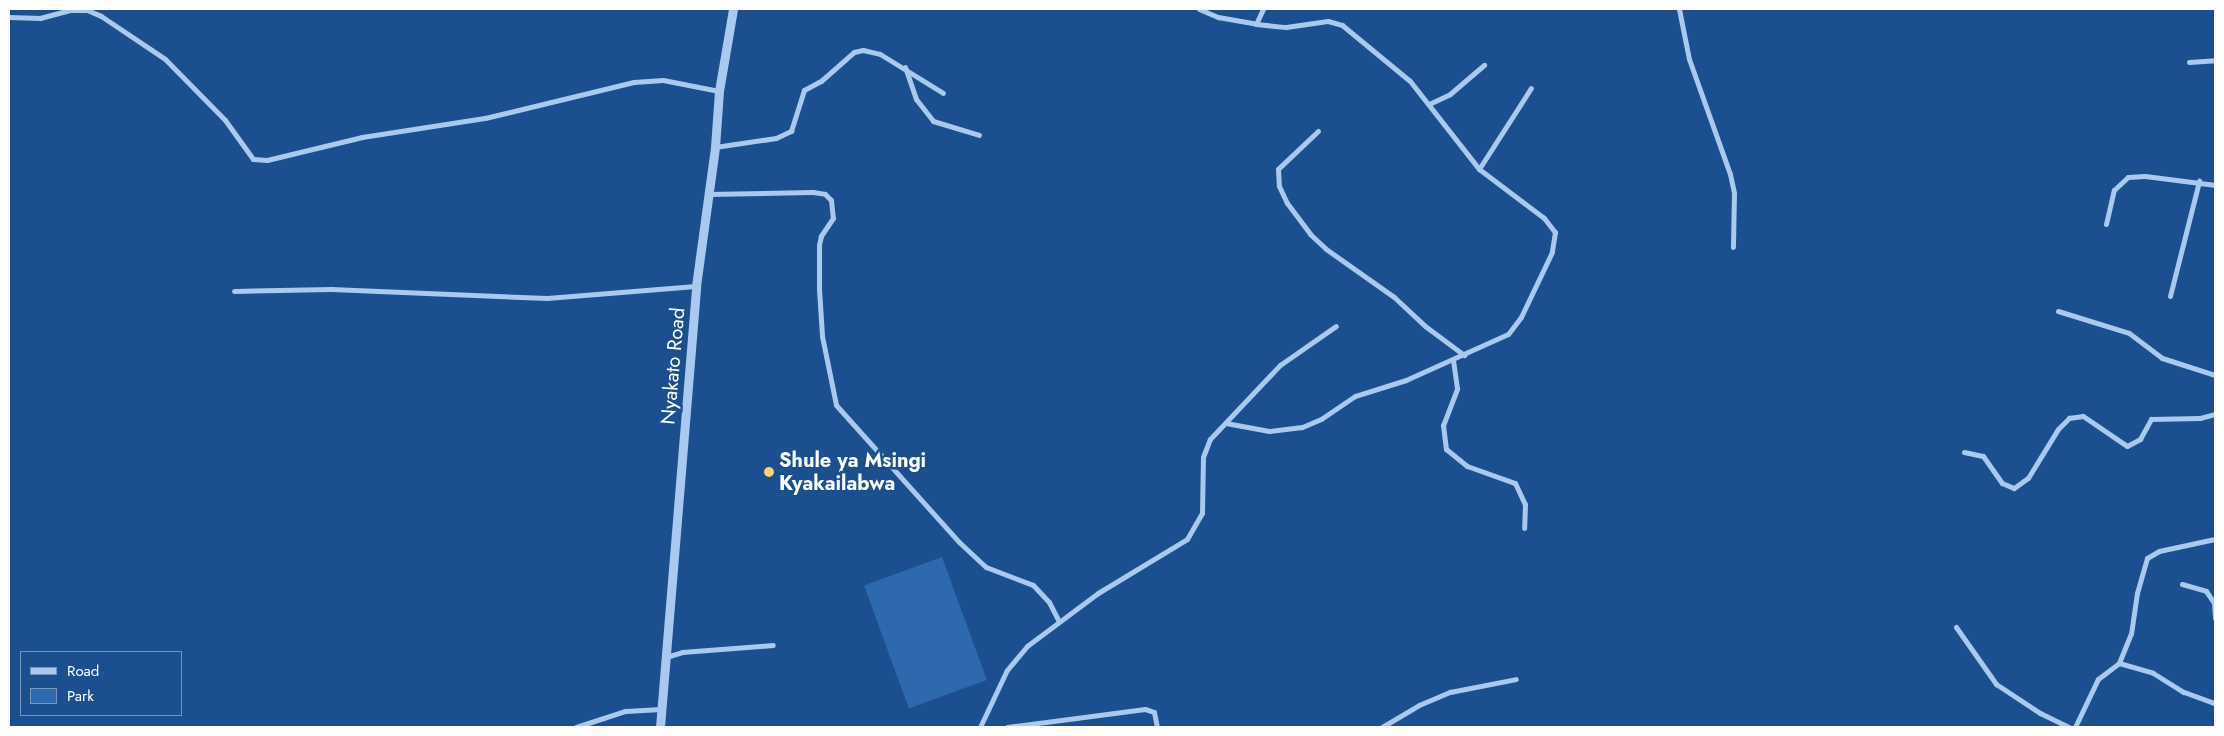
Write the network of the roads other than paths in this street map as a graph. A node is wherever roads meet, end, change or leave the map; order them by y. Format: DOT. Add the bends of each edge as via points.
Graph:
graph roads {
  1 [pos="733,9"];
  2 [pos="1199,9"];
  3 [pos="1263,9"];
  4 [pos="1679,9"];
  5 [pos="9,18"];
  6 [pos="1256,24"];
  7 [pos="2215,60"];
  8 [pos="2190,62"];
  9 [pos="1484,64"];
  10 [pos="905,68"];
  11 [pos="1531,88"];
  12 [pos="719,92"];
  13 [pos="943,93"];
  14 [pos="1429,104"];
  15 [pos="1318,131"];
  16 [pos="979,136"];
  17 [pos="716,147"];
  18 [pos="1479,169"];
  19 [pos="2200,181"];
  20 [pos="2215,185"];
  21 [pos="707,194"];
  22 [pos="2106,224"];
  23 [pos="1733,247"];
  24 [pos="696,286"];
  25 [pos="234,291"];
  26 [pos="2170,296"];
  27 [pos="2058,311"];
  28 [pos="1336,326"];
  29 [pos="1464,355"];
  30 [pos="1453,360"];
  31 [pos="2215,375"];
  32 [pos="2215,414"];
  33 [pos="1226,423"];
  34 [pos="1964,452"];
  35 [pos="1524,528"];
  36 [pos="2215,539"];
  37 [pos="2182,584"];
  38 [pos="2215,618"];
  39 [pos="1059,622"];
  40 [pos="1956,627"];
  41 [pos="773,645"];
  42 [pos="666,657"];
  43 [pos="2119,663"];
  44 [pos="1516,679"];
  45 [pos="2215,702"];
  46 [pos="661,709"];
  47 [pos="576,727"];
  48 [pos="660,727"];
  49 [pos="980,727"];
  50 [pos="1006,727"];
  51 [pos="1157,727"];
  52 [pos="1382,727"];
  53 [pos="2069,727"];
  54 [pos="2075,727"];
  1 -- 12 [label="street, Nyakato Road"];
  2 -- 6 [label="street" via="1218,17"];
  3 -- 6 [label="street"];
  4 -- 23 [label="street" via="1689,59 1730,174 1734,193"];
  5 -- 12 [label="street" via="40,18 69,10 87,10 101,16 165,59 224,120 253,158 268,160 362,138 485,118 634,82 663,80"];
  6 -- 14 [label="street" via="1286,27 1335,22 1410,80"];
  7 -- 8 [label="street"];
  9 -- 14 [label="street" via="1450,94"];
  10 -- 13 [label="street"];
  10 -- 16 [label="street" via="916,99 933,121"];
  10 -- 17 [label="street" via="880,54 863,50 854,52 821,81 804,90 791,131 776,138"];
  11 -- 18 [label="street"];
  12 -- 17 [label="street, Nyakato Road"];
  14 -- 18 [label="street"];
  15 -- 29 [label="street" via="1278,169 1279,186 1288,203 1310,234 1326,249 1394,296 1425,326"];
  17 -- 21 [label="street, Nyakato Road"];
  18 -- 29 [label="street" via="1544,218 1551,225 1555,241 1516,327 1502,338"];
  19 -- 20 [label="street"];
  19 -- 22 [label="street" via="2128,177 2114,190"];
  19 -- 26 [label="street"];
  21 -- 24 [label="street, Nyakato Road"];
  21 -- 39 [label="street" via="812,192 825,194 831,200 833,218 818,245 818,289 822,336 836,405 959,542 986,568 1033,585 1049,602"];
  24 -- 25 [label="street" via="547,298 331,289"];
  24 -- 42 [label="street, Nyakato Road"];
  27 -- 31 [label="street" via="2129,333 2162,358"];
  28 -- 33 [label="street" via="1280,365"];
  29 -- 30 [label="street"];
  30 -- 33 [label="street" via="1406,380 1355,396 1321,419 1302,427 1269,431"];
  30 -- 35 [label="street" via="1457,389 1443,425 1446,449 1467,466 1515,483 1524,504"];
  32 -- 34 [label="street" via="2200,418 2151,419 2138,442 2128,446 2083,416 2069,418 2058,429 2028,478 2014,488 2002,483 1983,456"];
  33 -- 39 [label="street" via="1210,439 1203,457 1202,513 1187,539 1158,559 1131,572"];
  36 -- 43 [label="street" via="2159,551 2147,558 2137,593 2131,634"];
  37 -- 38 [label="street" via="2206,591 2214,602"];
  39 -- 49 [label="street" via="1027,646 1007,670"];
  40 -- 53 [label="street" via="1996,684 2033,709"];
  41 -- 42 [label="street" via="682,652"];
  42 -- 46 [label="street, Nyakato Road"];
  43 -- 45 [label="street" via="2153,673 2184,692"];
  43 -- 54 [label="street" via="2098,679"];
  44 -- 52 [label="street" via="1450,692 1419,705"];
  46 -- 47 [label="street" via="625,711"];
  46 -- 48 [label="street, Nyakato Road"];
  50 -- 51 [label="street" via="1144,709 1154,712"];
}
